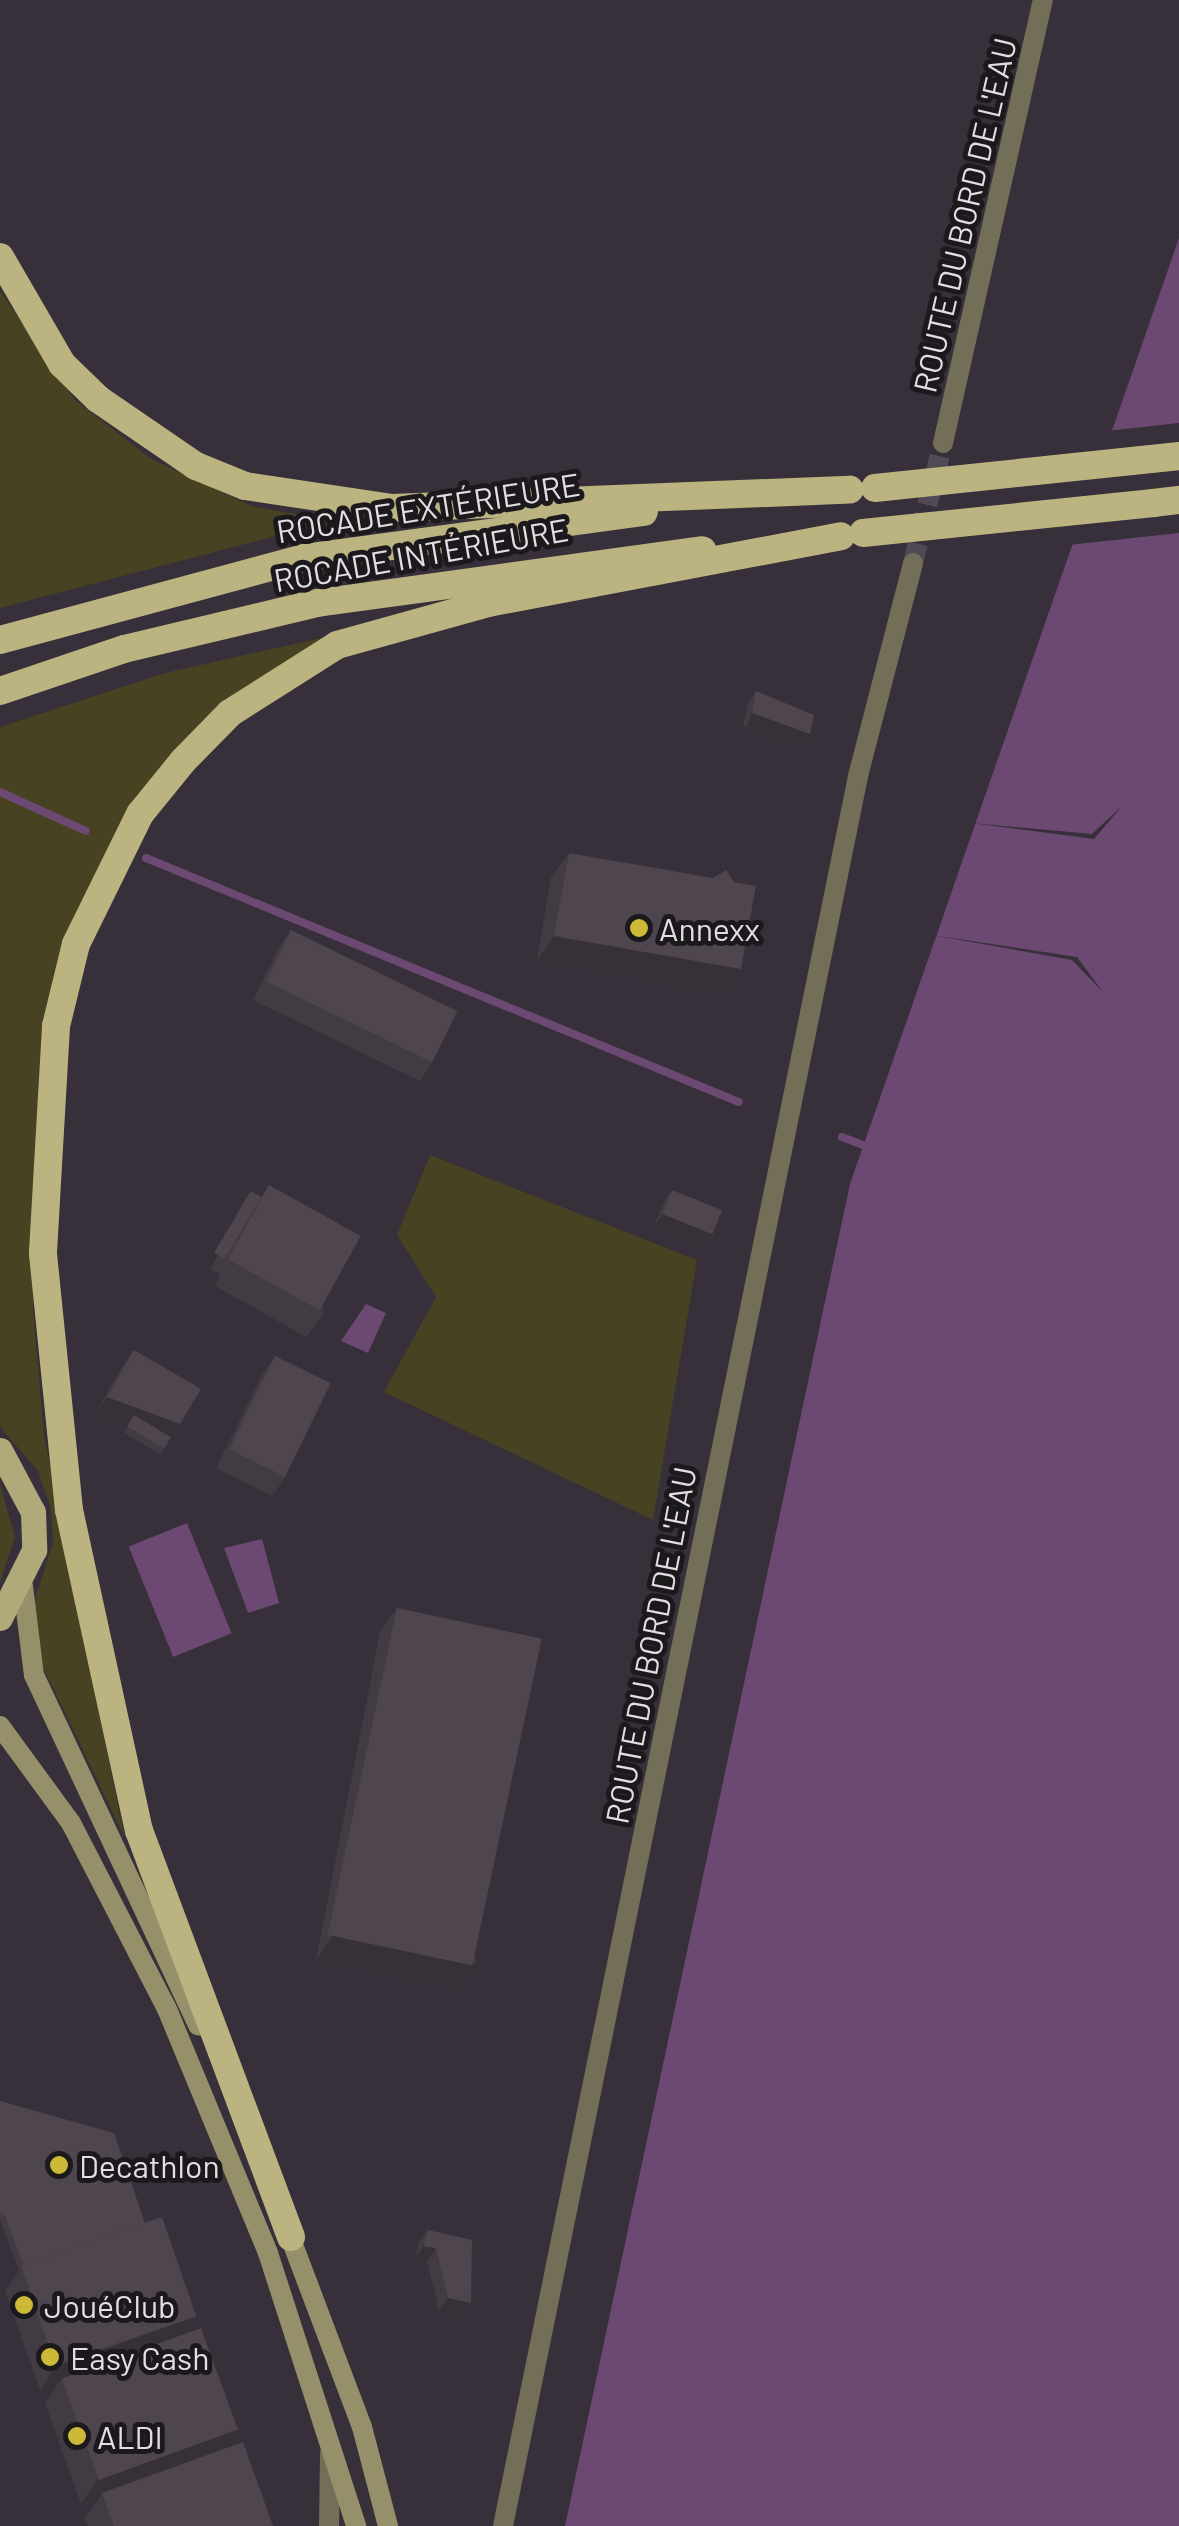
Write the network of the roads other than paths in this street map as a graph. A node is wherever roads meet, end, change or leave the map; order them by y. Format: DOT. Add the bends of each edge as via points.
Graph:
graph roads {
  1 [pos="1043,0"];
  2 [pos="0,257"];
  3 [pos="943,443"];
  4 [pos="1179,456"];
  5 [pos="862,489"];
  6 [pos="1179,500"];
  7 [pos="852,535"];
  8 [pos="913,563"];
  9 [pos="0,640"];
  10 [pos="0,690"];
  11 [pos="0,1450"];
  12 [pos="23,1586"];
  13 [pos="0,1618"];
  14 [pos="0,1726"];
  15 [pos="291,2237"];
  16 [pos="331,2436"];
  17 [pos="329,2526"];
  18 [pos="356,2526"];
  19 [pos="388,2526"];
  20 [pos="503,2526"];
  1 -- 3 [label="street, ROUTE DU BORD DE L'EAU"];
  2 -- 5 [label="highway" via="62,364 98,399 196,466 245,486 392,508"];
  4 -- 5 [label="highway, bridge"];
  5 -- 9 [label="highway, ROCADE EXTÉRIEURE" via="303,558"];
  6 -- 7 [label="highway, bridge"];
  7 -- 10 [label="highway, ROCADE INTÉRIEURE" via="598,560 317,603 124,648"];
  7 -- 15 [label="highway" via="488,603 337,644 230,713 183,761 140,814 76,944 54,1043 42,1252 68,1510 144,1848"];
  8 -- 20 [label="street, ROUTE DU BORD DE L'EAU" via="858,776"];
  11 -- 12 [label="main road" via="33,1512"];
  12 -- 13 [label="main road"];
  12 -- 15 [label="main road" via="34,1675"];
  14 -- 16 [label="main road" via="71,1823 167,2009"];
  15 -- 19 [label="main road"];
  16 -- 17 [label="street"];
  16 -- 18 [label="main road"];
}
